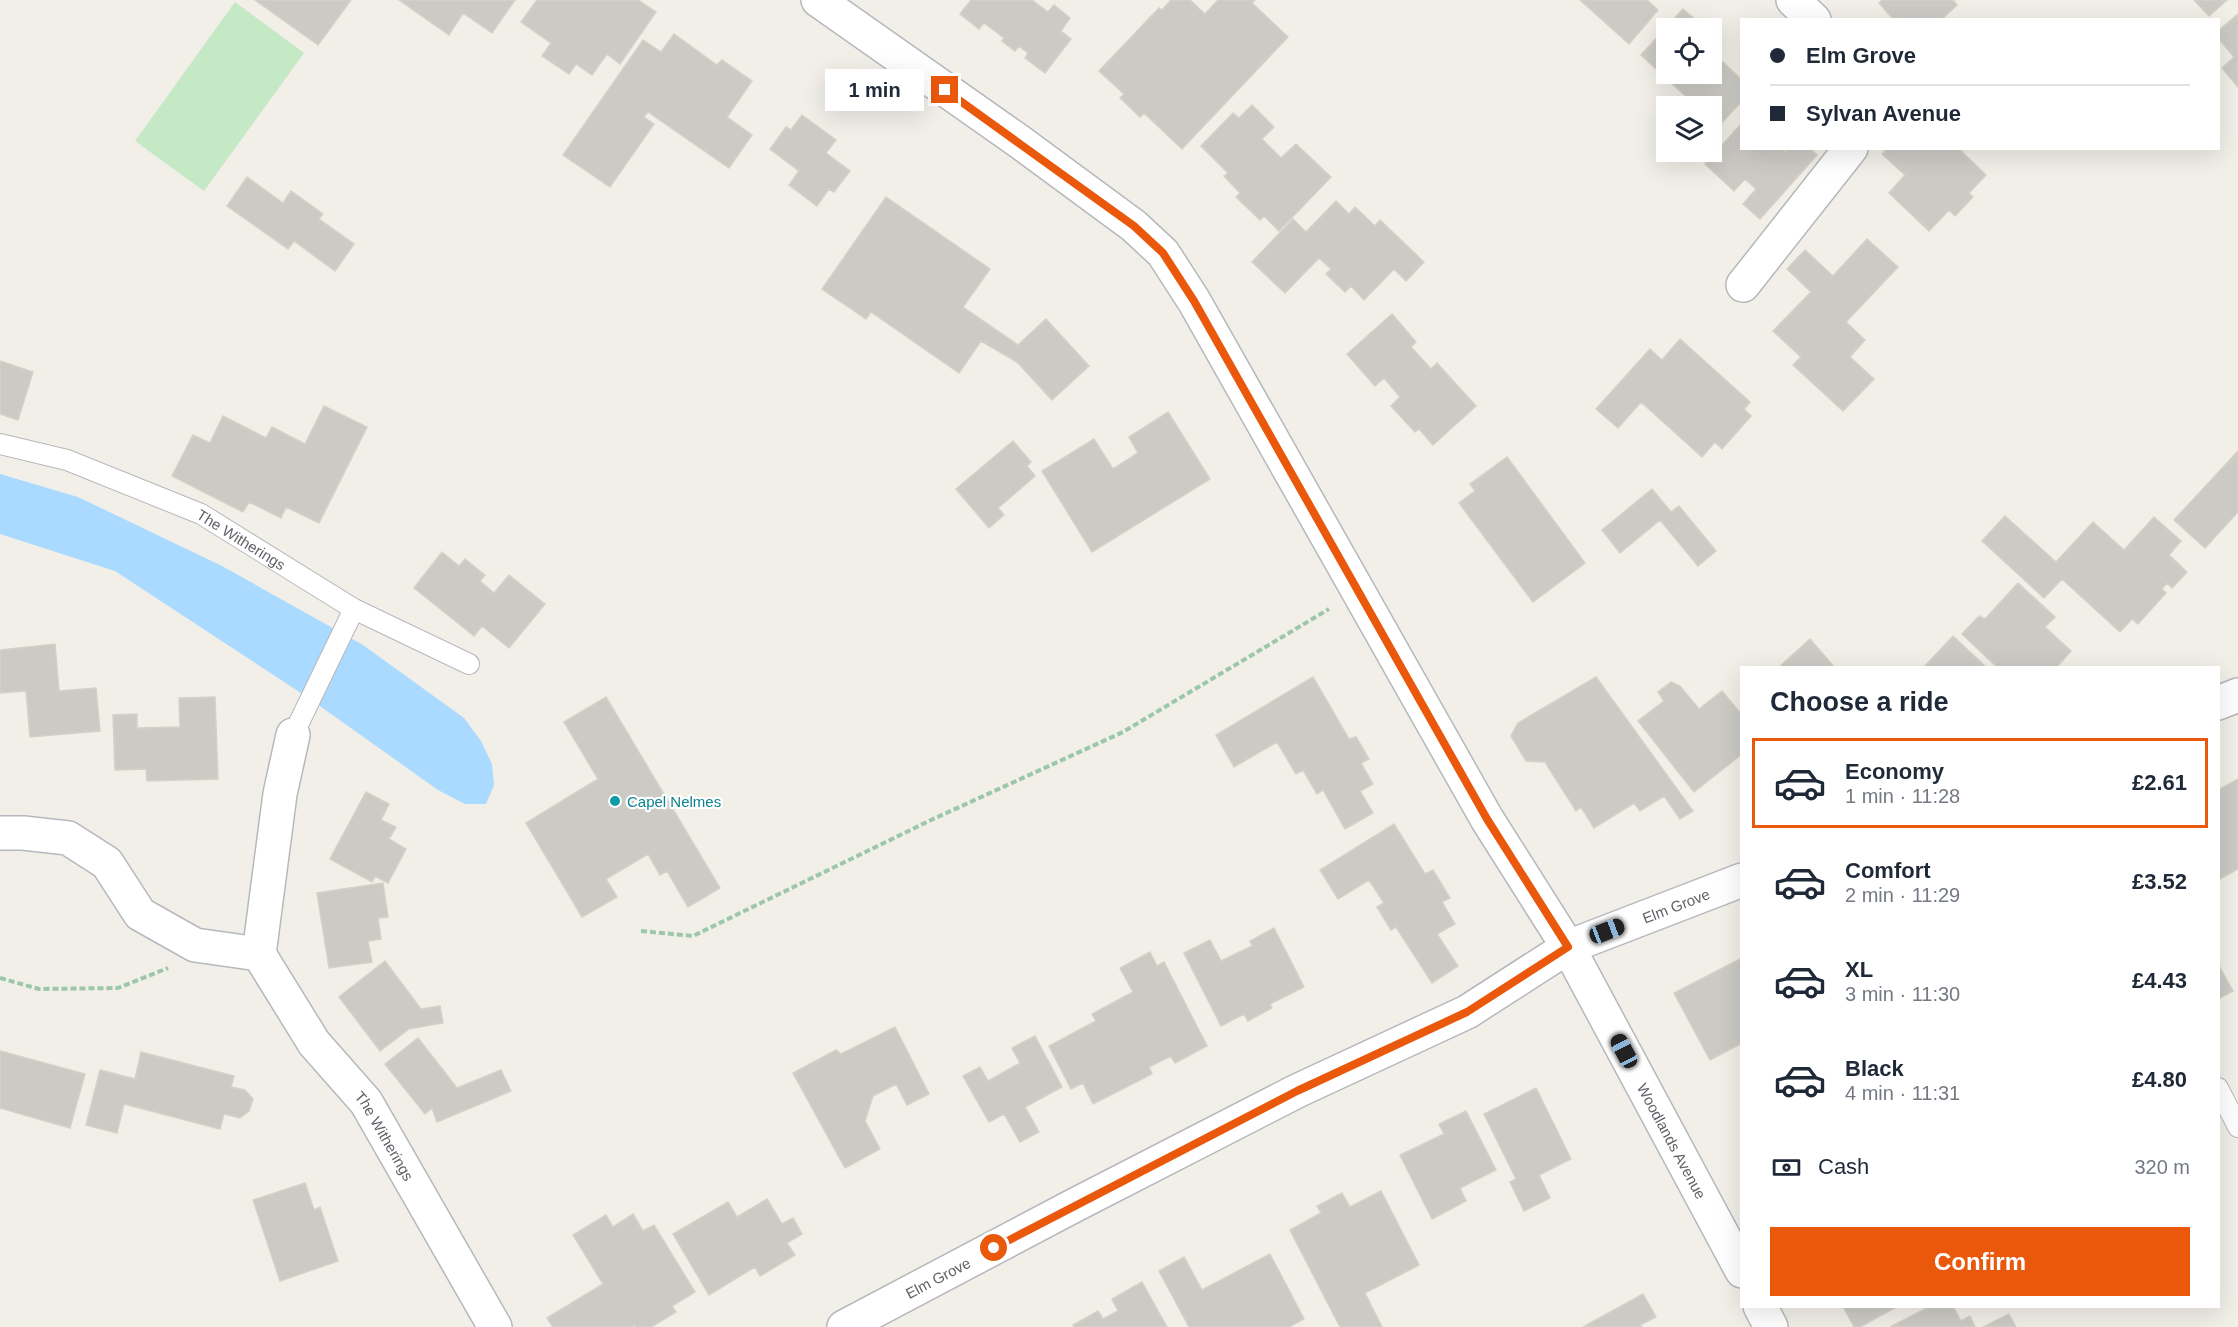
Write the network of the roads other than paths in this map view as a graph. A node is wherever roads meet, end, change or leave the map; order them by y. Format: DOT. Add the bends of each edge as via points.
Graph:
graph roads {
  1 [pos="818,0"];
  2 [pos="1793,0"];
  3 [pos="1812,18"];
  4 [pos="1849,150"];
  5 [pos="1743,285"];
  6 [pos="0,444"];
  7 [pos="354,609"];
  8 [pos="469,664"];
  9 [pos="2238,695"];
  10 [pos="2220,703"];
  11 [pos="293,735"];
  12 [pos="0,833"];
  13 [pos="1740,881"];
  14 [pos="1568,947"];
  15 [pos="259,954"];
  16 [pos="2220,1092"];
  17 [pos="2238,1126"];
  18 [pos="1740,1267"];
  19 [pos="1761,1308"];
  20 [pos="495,1327"];
  21 [pos="844,1327"];
  22 [pos="1771,1327"];
  1 -- 14 [label="street, Woodlands Avenue" via="1030,149 1134,226 1163,253 1194,301 1487,819"];
  2 -- 3 [label="street"];
  4 -- 5 [label="street"];
  6 -- 7 [label="lane, The Witherings" via="67,460 201,514"];
  7 -- 8 [label="lane, The Witherings"];
  7 -- 11 [label="lane"];
  9 -- 10 [label="street"];
  11 -- 15 [label="street" via="280,794"];
  12 -- 15 [label="street" via="68,838 107,863 140,914 195,945"];
  13 -- 14 [label="street, Elm Grove"];
  14 -- 18 [label="street, Woodlands Avenue"];
  14 -- 21 [label="street, Elm Grove" via="1467,1012 1297,1091"];
  15 -- 20 [label="street, The Witherings" via="314,1043 366,1102"];
  16 -- 17 [label="lane"];
  19 -- 22 [label="street"];
}
